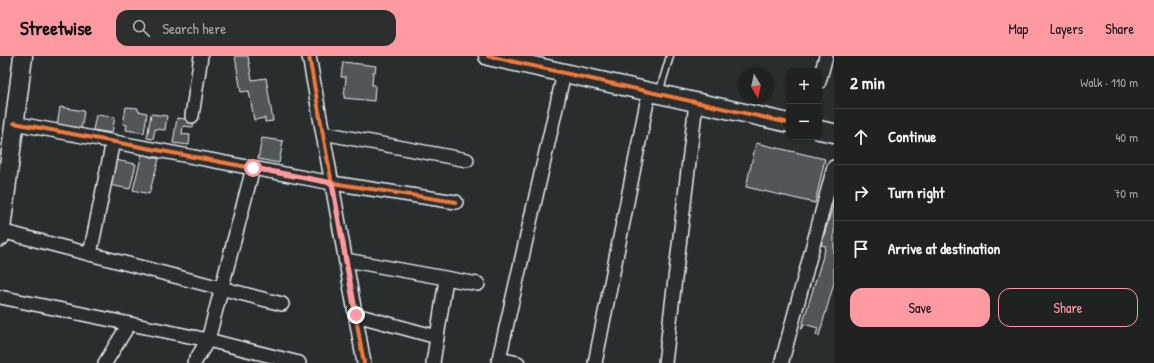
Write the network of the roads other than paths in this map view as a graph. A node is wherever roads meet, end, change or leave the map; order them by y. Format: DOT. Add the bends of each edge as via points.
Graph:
graph roads {
  1 [pos="23,56"];
  2 [pos="201,56"];
  3 [pos="309,56"];
  4 [pos="488,56"];
  5 [pos="670,56"];
  6 [pos="826,56"];
  7 [pos="822,71"];
  8 [pos="564,73"];
  9 [pos="654,93"];
  10 [pos="696,103"];
  11 [pos="192,116"];
  12 [pos="786,122"];
  13 [pos="14,123"];
  14 [pos="822,131"];
  15 [pos="323,133"];
  16 [pos="834,133"];
  17 [pos="113,141"];
  18 [pos="467,160"];
  19 [pos="6,166"];
  20 [pos="834,167"];
  21 [pos="253,168"];
  22 [pos="332,183"];
  23 [pos="456,202"];
  24 [pos="0,234"];
  25 [pos="90,254"];
  26 [pos="346,260"];
  27 [pos="446,279"];
  28 [pos="478,284"];
  29 [pos="221,288"];
  30 [pos="0,297"];
  31 [pos="282,304"];
  32 [pos="356,315"];
  33 [pos="129,324"];
  34 [pos="437,337"];
  35 [pos="208,340"];
  36 [pos="498,361"];
  37 [pos="782,361"];
  38 [pos="105,363"];
  39 [pos="194,363"];
  40 [pos="299,363"];
  41 [pos="364,363"];
  42 [pos="433,363"];
  43 [pos="518,363"];
  44 [pos="595,363"];
  45 [pos="664,363"];
  1 -- 13 [label="street"];
  2 -- 11 [label="street"];
  3 -- 15 [label="street"];
  4 -- 8 [label="street"];
  5 -- 9 [label="lane"];
  6 -- 7 [label="street"];
  8 -- 9 [label="street"];
  8 -- 36 [label="street"];
  9 -- 10 [label="street"];
  9 -- 44 [label="street"];
  10 -- 12 [label="street"];
  10 -- 45 [label="street"];
  13 -- 17 [label="street"];
  13 -- 19 [label="street"];
  14 -- 16 [label="street"];
  15 -- 18 [label="street"];
  15 -- 22 [label="street"];
  17 -- 21 [label="street"];
  17 -- 25 [label="street"];
  19 -- 24 [label="street"];
  20 -- 37 [label="street"];
  21 -- 22 [label="street"];
  21 -- 29 [label="street"];
  22 -- 23 [label="street"];
  22 -- 26 [label="street"];
  24 -- 25 [label="street"];
  25 -- 29 [label="street"];
  26 -- 27 [label="street"];
  26 -- 32 [label="street"];
  27 -- 28 [label="street"];
  27 -- 34 [label="street"];
  29 -- 31 [label="street"];
  29 -- 35 [label="street"];
  30 -- 33 [label="street"];
  32 -- 34 [label="street"];
  32 -- 41 [label="street"];
  33 -- 35 [label="street"];
  33 -- 38 [label="street"];
  34 -- 42 [label="street"];
  35 -- 39 [label="street"];
  35 -- 40 [label="street"];
  36 -- 43 [label="street"];
}
